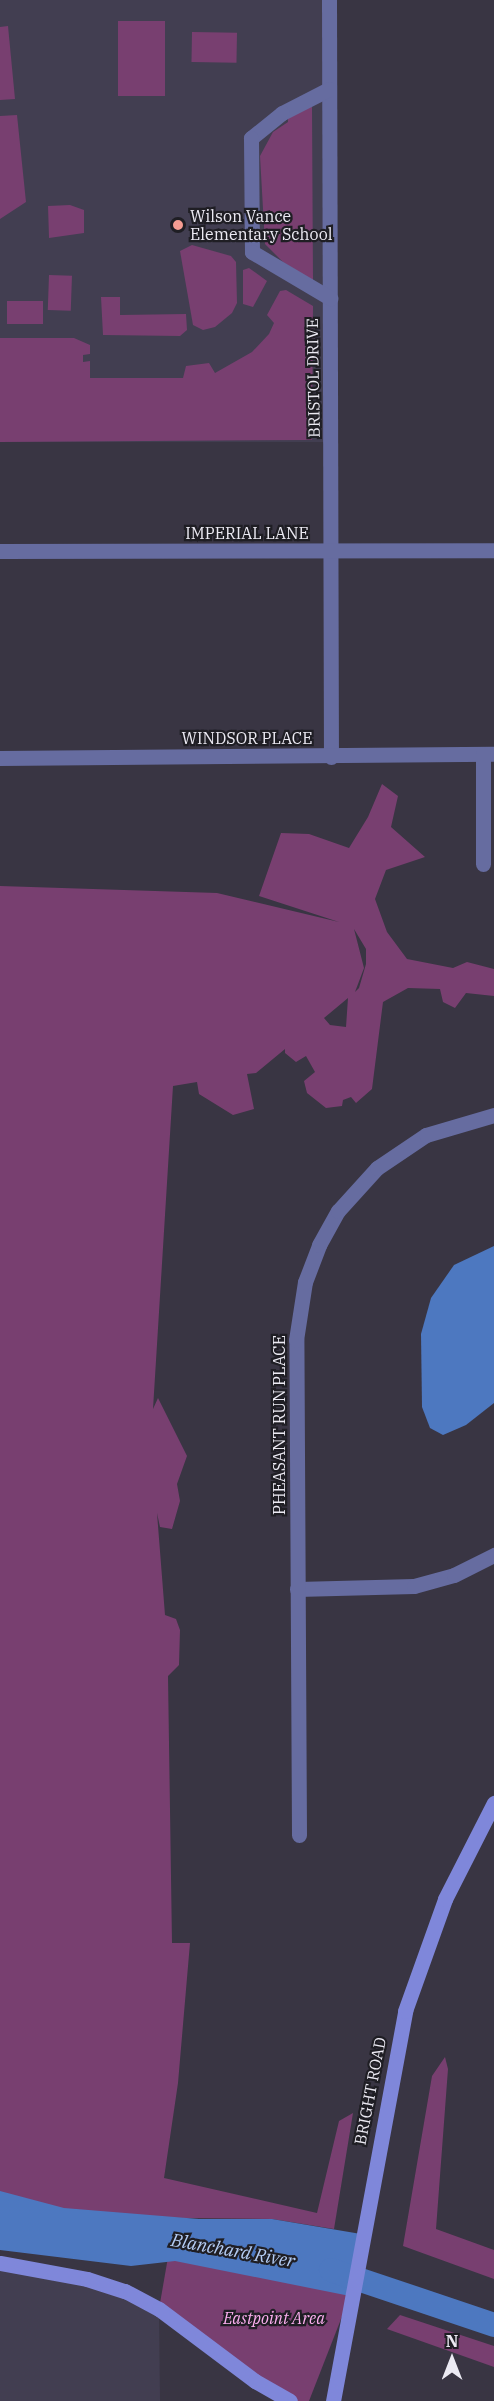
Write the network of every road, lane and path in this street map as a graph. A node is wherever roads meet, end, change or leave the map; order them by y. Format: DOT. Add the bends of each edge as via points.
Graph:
graph roads {
  1 [pos="329,0"];
  2 [pos="329,89"];
  3 [pos="330,298"];
  4 [pos="331,550"];
  5 [pos="494,550"];
  6 [pos="0,551"];
  7 [pos="489,754"];
  8 [pos="331,757"];
  9 [pos="0,758"];
  10 [pos="483,864"];
  11 [pos="494,1115"];
  12 [pos="494,1555"];
  13 [pos="297,1589"];
  14 [pos="494,1803"];
  15 [pos="299,1835"];
  16 [pos="0,2263"];
  17 [pos="291,2401"];
  18 [pos="333,2401"];
  1 -- 2 [label="street, BRISTOL DRIVE"];
  2 -- 3 [label="street, BRISTOL DRIVE"];
  2 -- 3 [label="street" via="282,112 251,138 252,252"];
  3 -- 4 [label="street, BRISTOL DRIVE"];
  4 -- 5 [label="street, IMPERIAL LANE"];
  4 -- 6 [label="street, IMPERIAL LANE"];
  4 -- 8 [label="street, BRISTOL DRIVE"];
  7 -- 8 [label="street, WINDSOR PLACE"];
  7 -- 10 [label="street"];
  8 -- 9 [label="street, WINDSOR PLACE"];
  11 -- 13 [label="street, PHEASANT RUN PLACE" via="444,1128 393,1155 350,1196 319,1245 305,1282 298,1320"];
  12 -- 13 [label="street" via="453,1575 414,1586"];
  13 -- 15 [label="street, PHEASANT RUN PLACE"];
  14 -- 18 [label="main road, BRIGHT ROAD" via="445,1899 417,1973 393,2060"];
  16 -- 17 [label="main road" via="87,2278 125,2291 159,2309 255,2381"];
}
